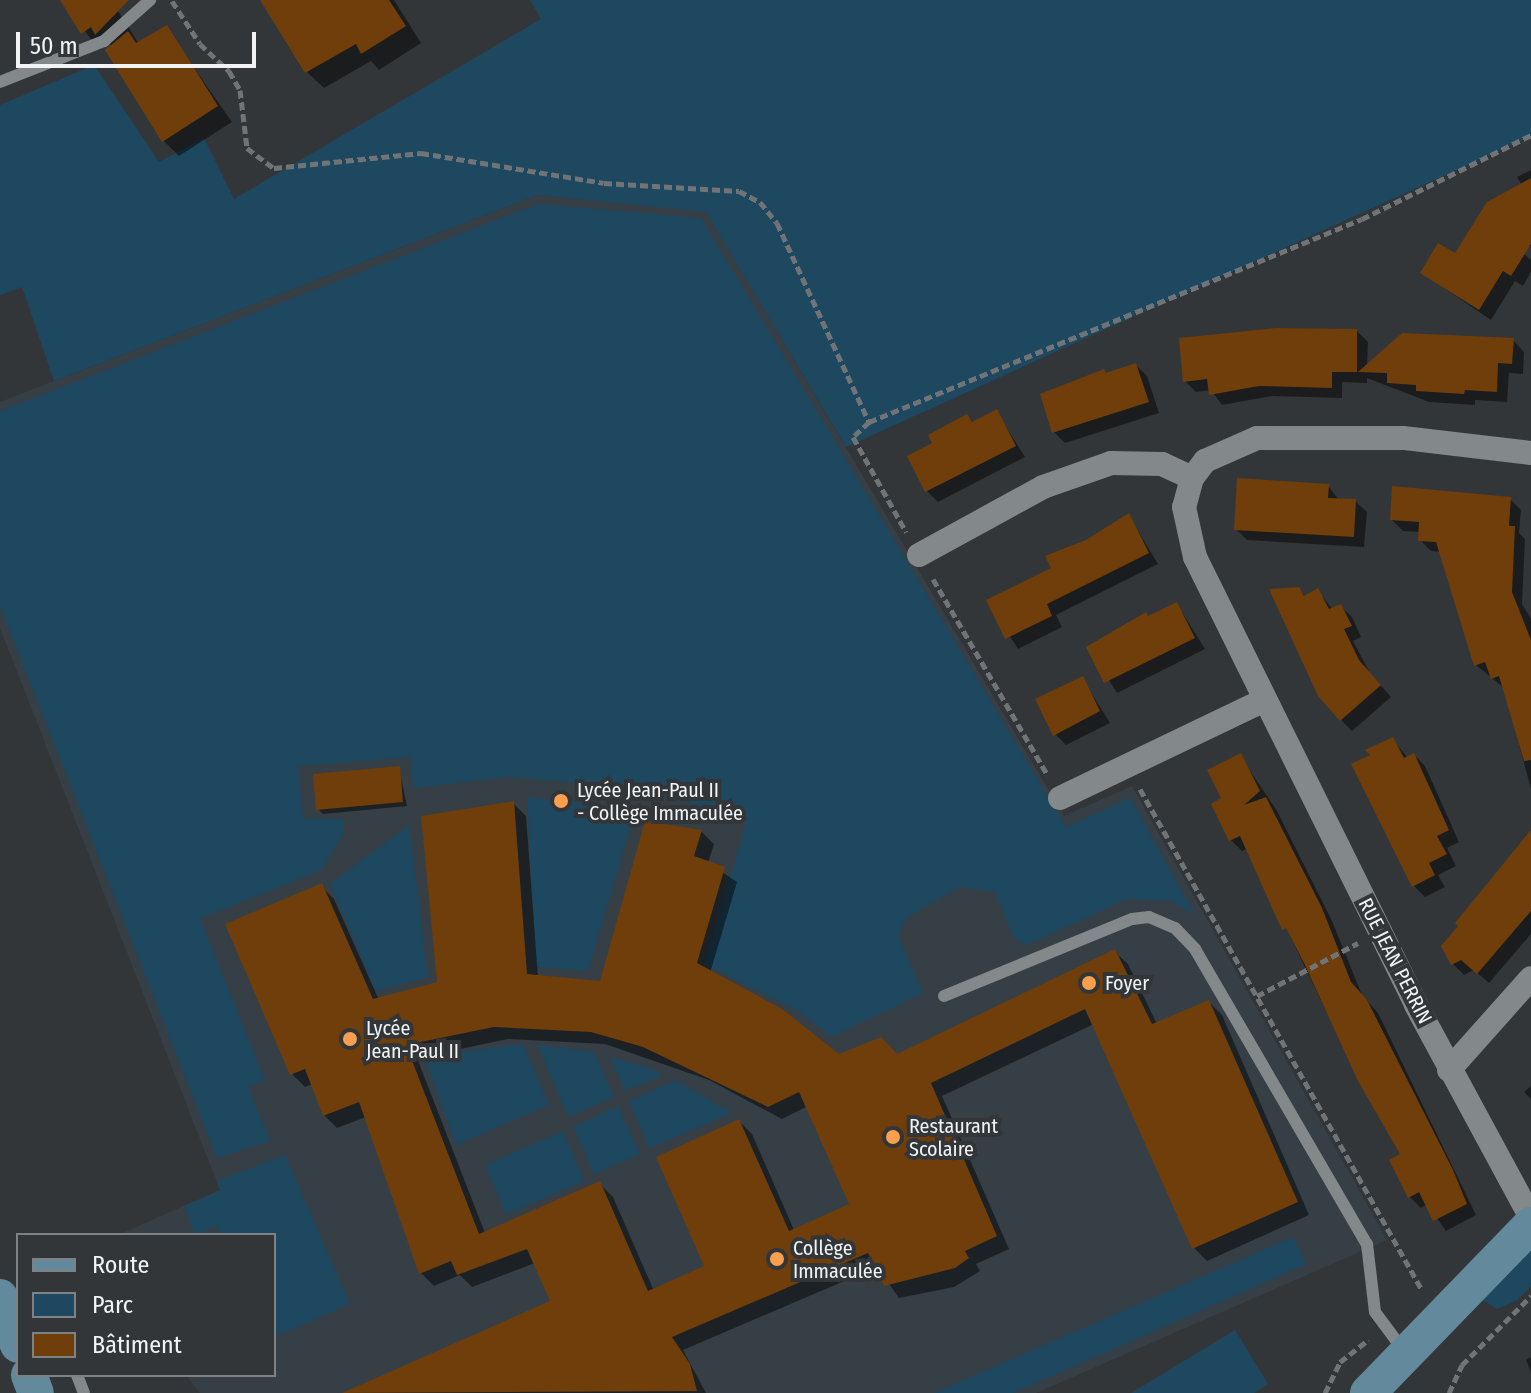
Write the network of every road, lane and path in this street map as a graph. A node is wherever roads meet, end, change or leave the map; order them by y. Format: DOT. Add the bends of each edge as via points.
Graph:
graph roads {
  1 [pos="150,0"];
  2 [pos="172,0"];
  3 [pos="0,82"];
  4 [pos="1531,135"];
  5 [pos="869,422"];
  6 [pos="1531,453"];
  7 [pos="1192,478"];
  8 [pos="919,555"];
  9 [pos="1265,700"];
  10 [pos="1128,767"];
  11 [pos="1060,798"];
  12 [pos="1380,932"];
  13 [pos="1531,978"];
  14 [pos="944,996"];
  15 [pos="1257,996"];
  16 [pos="1449,1070"];
  17 [pos="1531,1218"];
  18 [pos="1531,1225"];
  19 [pos="1422,1291"];
  20 [pos="1531,1296"];
  21 [pos="8,1307"];
  22 [pos="16,1337"];
  23 [pos="1405,1353"];
  24 [pos="1368,1393"];
  25 [pos="1401,1393"];
  26 [pos="1449,1393"];
  1 -- 3 [label="lane" via="104,41"];
  2 -- 5 [label="path" via="200,44 229,71 240,90 247,148 274,168 421,153 604,183 739,191 760,202 777,223"];
  4 -- 5 [label="path" via="1362,219"];
  5 -- 8 [label="path" via="853,437"];
  6 -- 7 [label="street" via="1403,438 1257,438 1217,454"];
  7 -- 8 [label="street" via="1162,464 1111,463 1043,487"];
  7 -- 9 [label="street, RUE JEAN PERRIN" via="1184,507 1186,531"];
  8 -- 11 [label="path"];
  9 -- 10 [label="street"];
  9 -- 12 [label="street, RUE JEAN PERRIN"];
  10 -- 11 [label="street"];
  10 -- 15 [label="path"];
  12 -- 15 [label="path"];
  12 -- 16 [label="street, RUE JEAN PERRIN"];
  13 -- 16 [label="street"];
  14 -- 23 [label="lane" via="1132,919 1149,917 1175,928 1195,949 1367,1244 1375,1312"];
  15 -- 19 [label="path"];
  16 -- 17 [label="street, RUE JEAN PERRIN"];
  18 -- 23 [label="street"];
  20 -- 26 [label="path" via="1462,1365"];
  21 -- 22 [label="street"];
  23 -- 24 [label="street"];
  23 -- 25 [label="street"];
}
